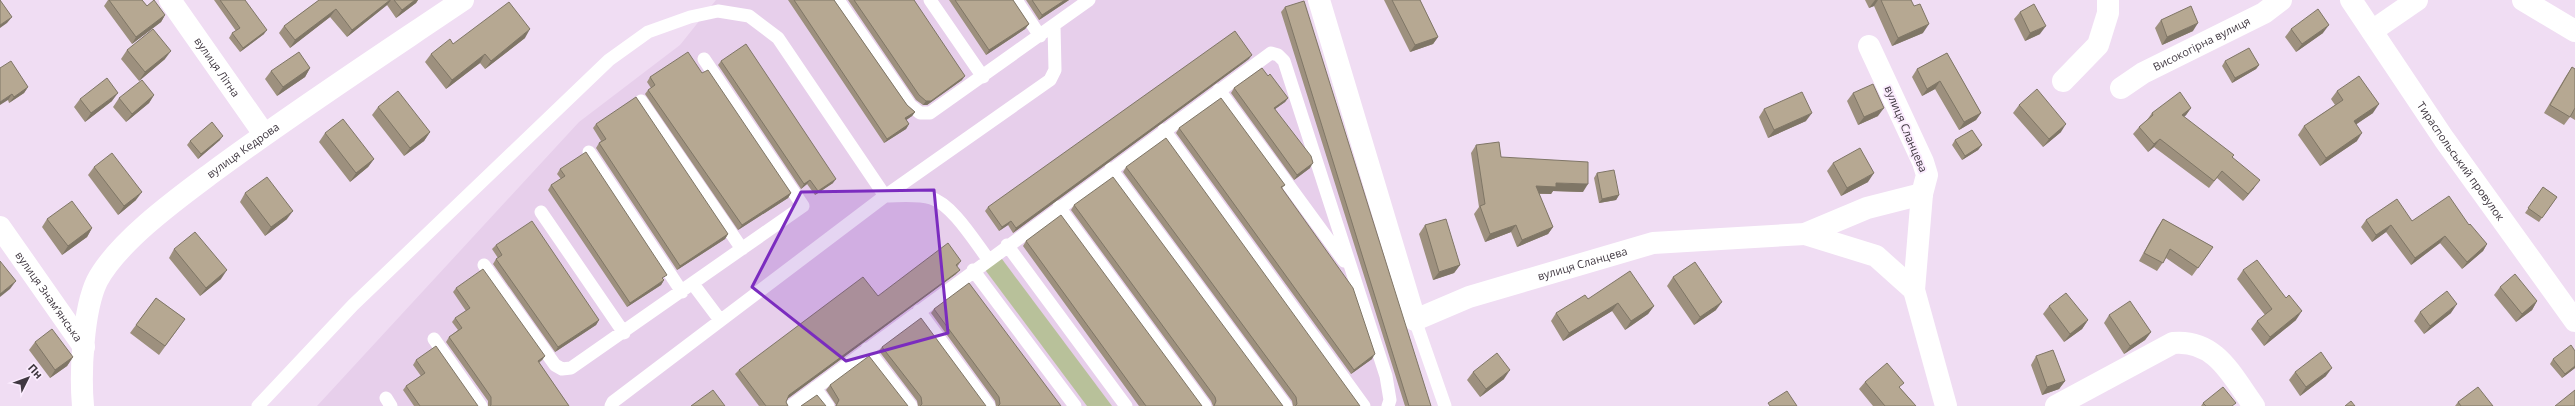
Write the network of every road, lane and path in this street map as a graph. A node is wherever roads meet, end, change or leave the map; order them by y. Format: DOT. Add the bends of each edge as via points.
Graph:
graph roads {
  1 [pos="170,0"];
  2 [pos="462,0"];
  3 [pos="838,0"];
  4 [pos="930,0"];
  5 [pos="1016,0"];
  6 [pos="1089,0"];
  7 [pos="1319,0"];
  8 [pos="2108,0"];
  9 [pos="2281,0"];
  10 [pos="2351,0"];
  11 [pos="2417,0"];
  12 [pos="2523,0"];
  13 [pos="1054,25"];
  14 [pos="2372,31"];
  15 [pos="2575,31"];
  16 [pos="1040,36"];
  17 [pos="1869,46"];
  18 [pos="704,59"];
  19 [pos="983,77"];
  20 [pos="2063,81"];
  21 [pos="2121,88"];
  22 [pos="1219,90"];
  23 [pos="641,101"];
  24 [pos="1164,130"];
  25 [pos="264,134"];
  26 [pos="589,152"];
  27 [pos="1111,169"];
  28 [pos="1922,194"];
  29 [pos="884,196"];
  30 [pos="1059,207"];
  31 [pos="541,212"];
  32 [pos="0,227"];
  33 [pos="1805,234"];
  34 [pos="1008,245"];
  35 [pos="742,249"];
  36 [pos="988,259"];
  37 [pos="484,265"];
  38 [pos="973,270"];
  39 [pos="1350,270"];
  40 [pos="693,284"];
  41 [pos="1914,290"];
  42 [pos="682,292"];
  43 [pos="919,310"];
  44 [pos="720,320"];
  45 [pos="1415,320"];
  46 [pos="2575,321"];
  47 [pos="624,333"];
  48 [pos="434,339"];
  49 [pos="84,347"];
  50 [pos="867,349"];
  51 [pos="815,388"];
  52 [pos="83,406"];
  53 [pos="258,406"];
  54 [pos="481,406"];
  55 [pos="610,406"];
  56 [pos="790,406"];
  57 [pos="828,406"];
  58 [pos="910,406"];
  59 [pos="989,406"];
  60 [pos="1075,406"];
  61 [pos="1126,406"];
  62 [pos="1205,406"];
  63 [pos="1286,406"];
  64 [pos="1364,406"];
  65 [pos="1388,406"];
  66 [pos="1445,406"];
  67 [pos="1946,406"];
  68 [pos="2056,406"];
  69 [pos="2254,406"];
  1 -- 25 [label="street, вулиця Літна"];
  2 -- 25 [label="street, вулиця Кедрова"];
  3 -- 19 [label="lane" via="910,105 920,113 930,113"];
  4 -- 19 [label="lane"];
  5 -- 16 [label="lane"];
  6 -- 13 [label="lane"];
  7 -- 45 [label="street"];
  8 -- 20 [label="street" via="2108,13 2098,45"];
  9 -- 21 [label="street, Високогірна вулиця" via="2264,13 2143,73"];
  10 -- 14 [label="street, Тираспольський провулок"];
  11 -- 14 [label="street"];
  12 -- 15 [label="street"];
  13 -- 16 [label="lane"];
  13 -- 29 [label="lane" via="1055,70 1050,80"];
  14 -- 46 [label="street, Тираспольський провулок" via="2444,139"];
  16 -- 19 [label="lane"];
  17 -- 28 [label="street, вулиця Сланцева" via="1923,162 1927,175"];
  18 -- 35 [label="lane" via="803,206"];
  22 -- 24 [label="lane"];
  22 -- 39 [label="lane"];
  22 -- 39 [label="lane" via="1271,53 1284,61"];
  23 -- 35 [label="lane"];
  24 -- 27 [label="lane"];
  24 -- 64 [label="lane"];
  25 -- 49 [label="street, вулиця Кедрова" via="160,212 111,260 98,280 88,304"];
  26 -- 42 [label="lane"];
  27 -- 30 [label="lane"];
  27 -- 63 [label="lane"];
  28 -- 33 [label="street, вулиця Сланцева" via="1867,208"];
  28 -- 41 [label="street"];
  29 -- 36 [label="lane" via="930,197 940,201"];
  29 -- 44 [label="lane"];
  29 -- 53 [label="lane" via="778,38 749,16 718,11 690,17 648,32 604,64 353,305"];
  30 -- 34 [label="lane"];
  30 -- 62 [label="lane"];
  31 -- 47 [label="lane"];
  32 -- 49 [label="street, вулиця Знам’янська"];
  33 -- 41 [label="street" via="1876,256"];
  33 -- 45 [label="street, вулиця Сланцева" via="1653,243 1469,297"];
  34 -- 36 [label="lane"];
  34 -- 61 [label="lane"];
  35 -- 40 [label="lane"];
  36 -- 38 [label="lane"];
  37 -- 47 [label="lane" via="554,365 562,369 571,368"];
  38 -- 43 [label="lane"];
  38 -- 60 [label="lane"];
  39 -- 65 [label="lane" via="1386,376 1390,400"];
  40 -- 42 [label="lane"];
  40 -- 44 [label="lane"];
  41 -- 67 [label="street"];
  42 -- 47 [label="lane"];
  43 -- 50 [label="lane"];
  43 -- 59 [label="lane"];
  44 -- 55 [label="lane"];
  45 -- 66 [label="lane"];
  48 -- 54 [label="lane"];
  49 -- 52 [label="street, вулиця Кедрова"];
  50 -- 51 [label="lane"];
  50 -- 58 [label="lane"];
  51 -- 56 [label="lane"];
  51 -- 57 [label="lane"];
  68 -- 69 [label="street" via="2173,343 2186,342 2201,345 2213,353"];
}
